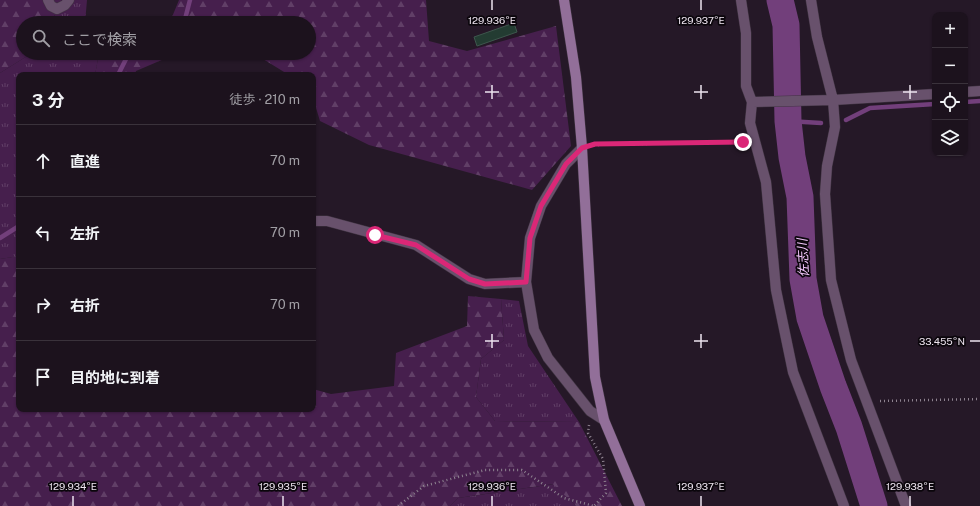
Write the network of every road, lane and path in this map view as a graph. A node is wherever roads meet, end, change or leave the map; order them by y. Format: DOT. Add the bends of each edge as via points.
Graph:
graph roads {
  1 [pos="48,0"];
  2 [pos="69,0"];
  3 [pos="564,0"];
  4 [pos="741,0"];
  5 [pos="811,0"];
  6 [pos="980,91"];
  7 [pos="968,92"];
  8 [pos="932,94"];
  9 [pos="828,100"];
  10 [pos="754,102"];
  11 [pos="743,142"];
  12 [pos="582,148"];
  13 [pos="316,221"];
  14 [pos="526,282"];
  15 [pos="980,399"];
  16 [pos="879,401"];
  17 [pos="590,411"];
  18 [pos="604,420"];
  19 [pos="398,506"];
  20 [pos="594,506"];
  21 [pos="640,506"];
  22 [pos="844,506"];
  23 [pos="906,506"];
  1 -- 2 [label="street" via="51,6 57,9"];
  3 -- 12 [label="street" via="576,77"];
  4 -- 10 [label="street" via="746,33 746,86"];
  5 -- 9 [label="street"];
  6 -- 7 [label="street"];
  8 -- 9 [label="street"];
  9 -- 10 [label="street"];
  9 -- 23 [label="street" via="835,127 827,166 825,194 831,280 851,360"];
  10 -- 22 [label="street" via="750,123 766,182 776,290 793,372"];
  11 -- 12 [label="path" via="595,144"];
  12 -- 14 [label="street" via="566,164 541,206 530,238"];
  12 -- 18 [label="street" via="595,377"];
  13 -- 14 [label="street" via="327,221 416,245 469,279 485,284"];
  14 -- 17 [label="street" via="534,330 548,358"];
  15 -- 16 [label="path"];
  17 -- 18 [label="street"];
  17 -- 20 [label="path" via="588,433 603,459 606,493"];
  18 -- 21 [label="street"];
  19 -- 20 [label="path" via="424,486 485,470 522,470 564,498"];
}
